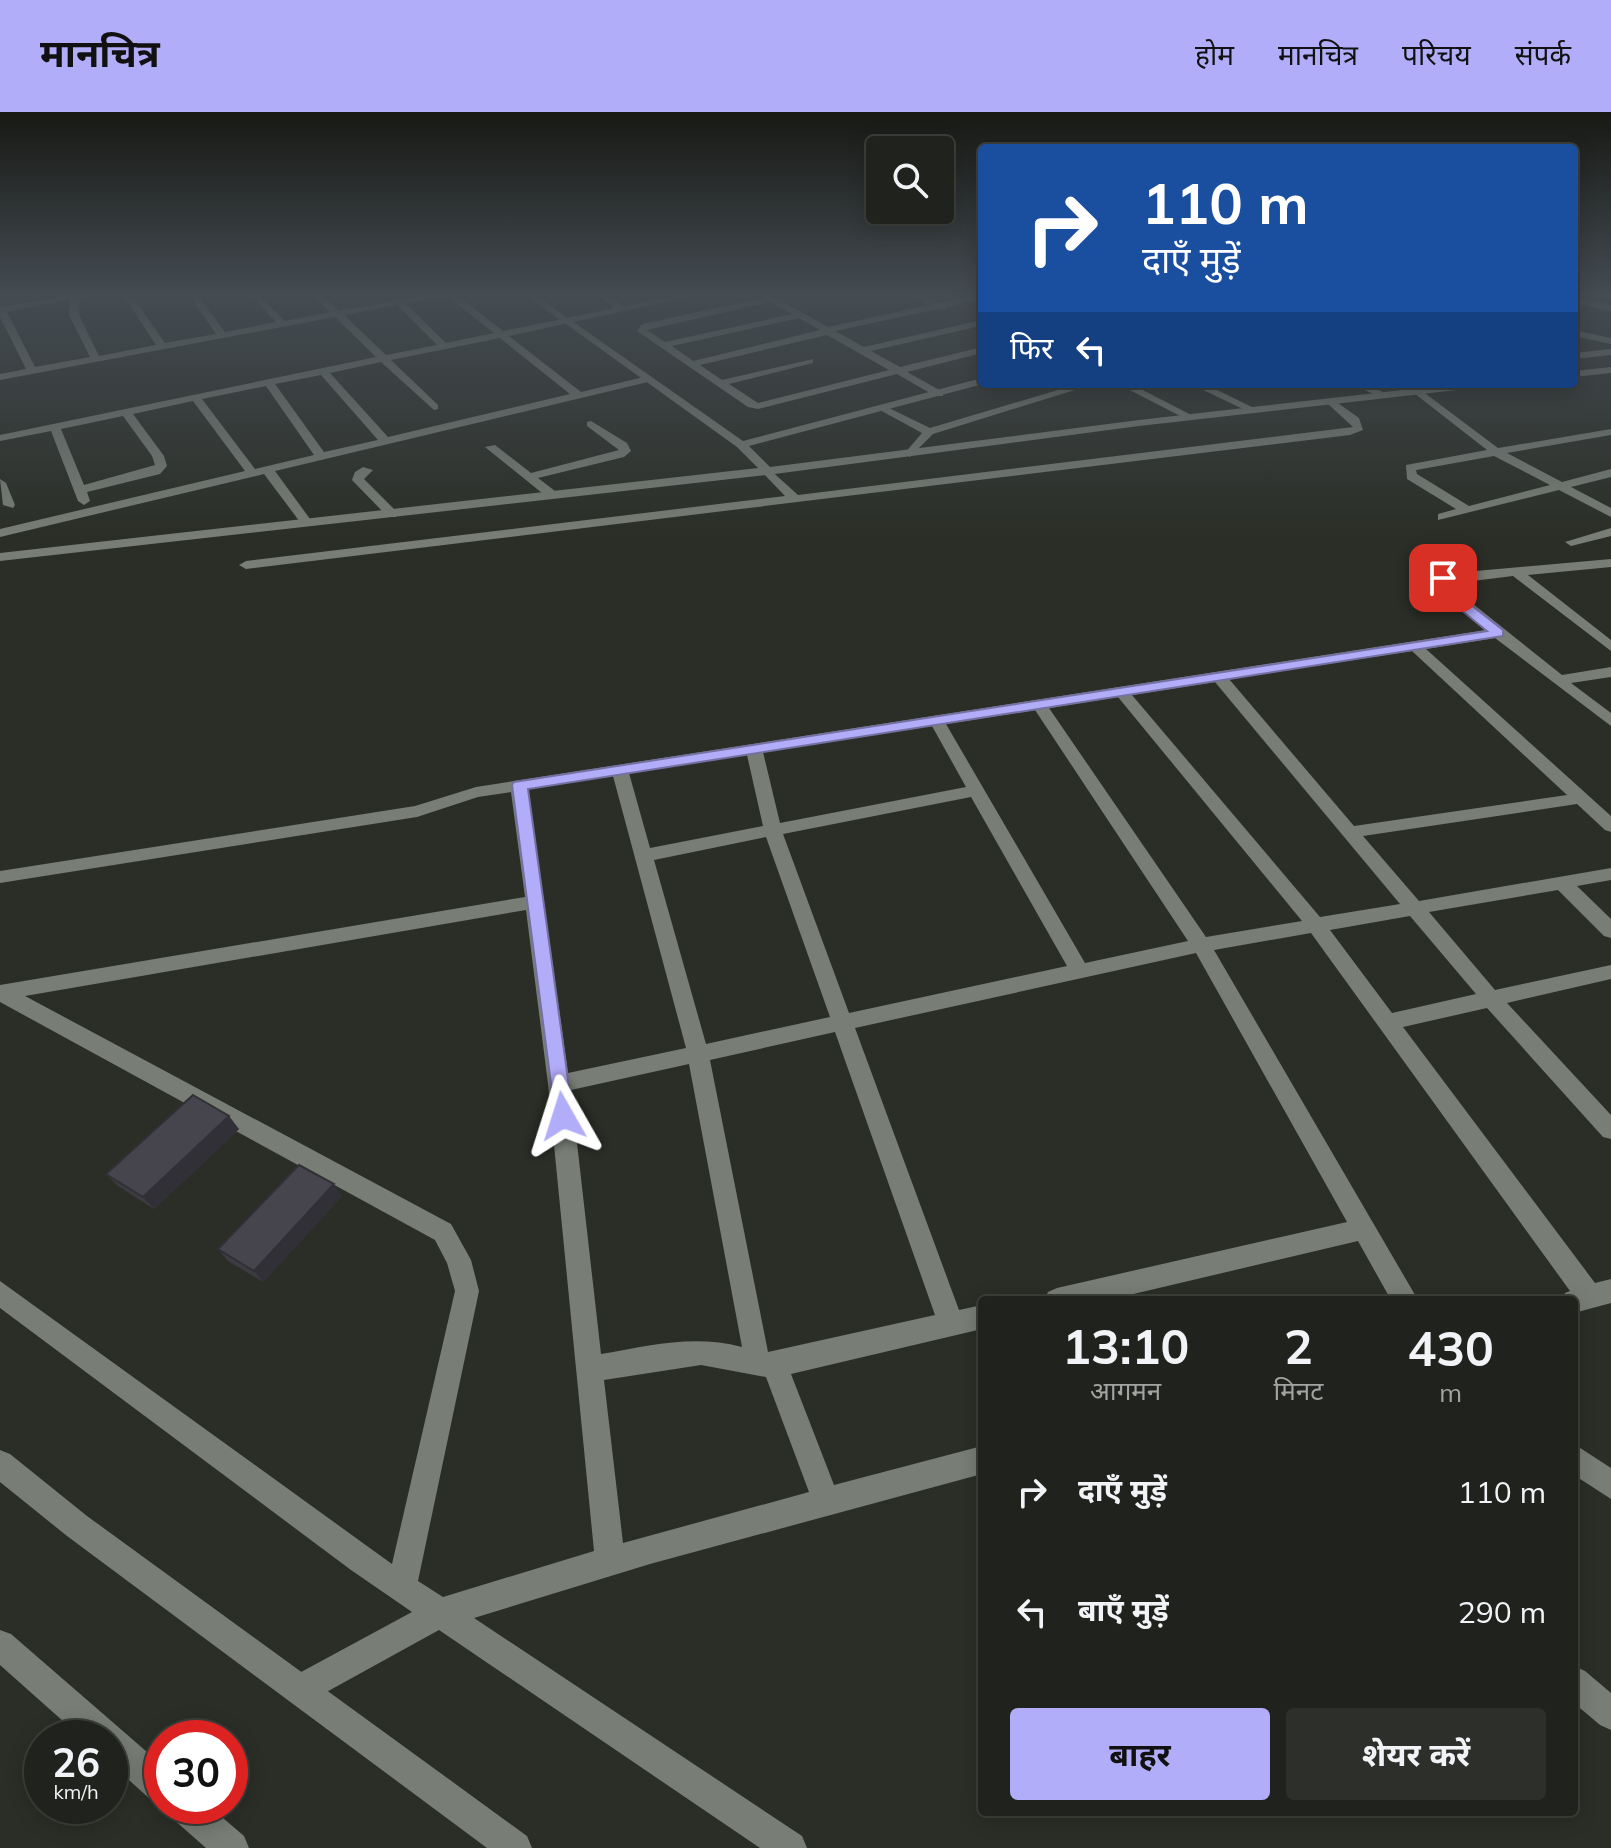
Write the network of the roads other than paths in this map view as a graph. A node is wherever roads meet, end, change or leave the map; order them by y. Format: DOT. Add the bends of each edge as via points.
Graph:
graph roads {
  1 [pos="308,374"];
  2 [pos="326,374"];
  3 [pos="400,374"];
  4 [pos="552,374"];
  5 [pos="641,374"];
  6 [pos="708,374"];
  7 [pos="758,374"];
  8 [pos="881,374"];
  9 [pos="908,374"];
  10 [pos="648,379"];
  11 [pos="268,382"];
  12 [pos="978,382"];
  13 [pos="722,383"];
  14 [pos="1076,388"];
  15 [pos="1131,388"];
  16 [pos="1205,388"];
  17 [pos="1367,388"];
  18 [pos="1417,389"];
  19 [pos="939,394"];
  20 [pos="578,395"];
  21 [pos="1384,395"];
  22 [pos="195,397"];
  23 [pos="1331,401"];
  24 [pos="434,407"];
  25 [pos="883,409"];
  26 [pos="1253,410"];
  27 [pos="126,412"];
  28 [pos="1190,417"];
  29 [pos="591,424"];
  30 [pos="55,427"];
  31 [pos="929,432"];
  32 [pos="1611,432"];
  33 [pos="0,438"];
  34 [pos="385,441"];
  35 [pos="741,445"];
  36 [pos="491,447"];
  37 [pos="1496,452"];
  38 [pos="910,454"];
  39 [pos="321,456"];
  40 [pos="161,466"];
  41 [pos="267,469"];
  42 [pos="367,470"];
  43 [pos="767,471"];
  44 [pos="252,473"];
  45 [pos="1611,473"];
  46 [pos="529,477"];
  47 [pos="0,483"];
  48 [pos="1559,486"];
  49 [pos="80,490"];
  50 [pos="172,492"];
  51 [pos="551,494"];
  52 [pos="794,498"];
  53 [pos="9,505"];
  54 [pos="1466,510"];
  55 [pos="88,512"];
  56 [pos="1611,513"];
  57 [pos="392,514"];
  58 [pos="1442,517"];
  59 [pos="307,523"];
  60 [pos="1611,532"];
  61 [pos="0,533"];
  62 [pos="1571,542"];
  63 [pos="0,557"];
  64 [pos="1611,563"];
  65 [pos="246,565"];
  66 [pos="1596,566"];
  67 [pos="1516,572"];
  68 [pos="1611,578"];
  69 [pos="1498,633"];
  70 [pos="1414,645"];
  71 [pos="1611,647"];
  72 [pos="1611,672"];
  73 [pos="1217,675"];
  74 [pos="1559,680"];
  75 [pos="1121,691"];
  76 [pos="1039,704"];
  77 [pos="936,720"];
  78 [pos="1611,721"];
  79 [pos="754,748"];
  80 [pos="620,770"];
  81 [pos="519,785"];
  82 [pos="977,790"];
  83 [pos="1581,798"];
  84 [pos="1611,826"];
  85 [pos="773,831"];
  86 [pos="1351,832"];
  87 [pos="643,856"];
  88 [pos="1611,874"];
  89 [pos="0,877"];
  90 [pos="1562,882"];
  91 [pos="535,902"];
  92 [pos="1415,908"];
  93 [pos="1316,925"];
  94 [pos="1611,931"];
  95 [pos="1201,945"];
  96 [pos="1080,971"];
  97 [pos="1611,972"];
  98 [pos="0,993"];
  99 [pos="1492,1000"];
  100 [pos="1387,1022"];
  101 [pos="843,1023"];
  102 [pos="698,1054"];
  103 [pos="559,1084"];
  104 [pos="1611,1130"];
  105 [pos="1365,1229"];
  106 [pos="0,1293"];
  107 [pos="1074,1296"];
  108 [pos="1403,1296"];
  109 [pos="1592,1297"];
  110 [pos="978,1318"];
  111 [pos="951,1324"];
  112 [pos="766,1365"];
  113 [pos="590,1369"];
  114 [pos="978,1461"];
  115 [pos="1578,1461"];
  116 [pos="0,1464"];
  117 [pos="1611,1485"];
  118 [pos="826,1501"];
  119 [pos="610,1561"];
  120 [pos="402,1587"];
  121 [pos="440,1613"];
  122 [pos="0,1645"];
  123 [pos="1578,1685"];
  124 [pos="301,1689"];
  125 [pos="1611,1714"];
  126 [pos="85,1720"];
  127 [pos="128,1757"];
  128 [pos="144,1771"];
  129 [pos="205,1824"];
  130 [pos="232,1848"];
  131 [pos="515,1848"];
  132 [pos="790,1848"];
  1 -- 11 [label="street"];
  2 -- 34 [label="street"];
  3 -- 24 [label="street"];
  4 -- 20 [label="street"];
  5 -- 10 [label="street"];
  6 -- 13 [label="street"];
  7 -- 13 [label="street"];
  8 -- 13 [label="street" via="758,406"];
  9 -- 19 [label="street"];
  10 -- 20 [label="street"];
  10 -- 35 [label="street"];
  11 -- 22 [label="street"];
  11 -- 39 [label="street"];
  12 -- 19 [label="street"];
  14 -- 31 [label="street"];
  15 -- 28 [label="street"];
  16 -- 26 [label="street"];
  17 -- 21 [label="street"];
  18 -- 21 [label="street"];
  18 -- 37 [label="street"];
  19 -- 25 [label="street"];
  20 -- 34 [label="street"];
  21 -- 23 [label="street"];
  22 -- 27 [label="street"];
  22 -- 44 [label="street"];
  23 -- 26 [label="street"];
  23 -- 52 [label="street" via="1359,428"];
  25 -- 31 [label="street"];
  25 -- 35 [label="street"];
  26 -- 28 [label="street"];
  27 -- 30 [label="street"];
  27 -- 40 [label="street"];
  28 -- 38 [label="street"];
  29 -- 46 [label="street" via="625,451"];
  30 -- 33 [label="street"];
  30 -- 49 [label="street"];
  31 -- 38 [label="street"];
  32 -- 37 [label="street"];
  34 -- 39 [label="street"];
  35 -- 43 [label="street"];
  36 -- 46 [label="street"];
  37 -- 48 [label="street"];
  37 -- 54 [label="street" via="1410,468 1411,476"];
  38 -- 43 [label="street"];
  39 -- 41 [label="street"];
  40 -- 49 [label="street"];
  40 -- 50 [label="street"];
  41 -- 44 [label="street"];
  41 -- 59 [label="street"];
  42 -- 57 [label="street" via="358,480"];
  43 -- 51 [label="street"];
  43 -- 52 [label="street"];
  44 -- 50 [label="street"];
  45 -- 48 [label="street"];
  46 -- 51 [label="street"];
  47 -- 53 [label="street"];
  48 -- 54 [label="street"];
  48 -- 56 [label="street"];
  49 -- 55 [label="street"];
  50 -- 55 [label="street"];
  51 -- 57 [label="street"];
  52 -- 65 [label="street"];
  54 -- 58 [label="street"];
  55 -- 61 [label="street"];
  57 -- 59 [label="street"];
  59 -- 63 [label="street"];
  60 -- 62 [label="street"];
  64 -- 66 [label="street"];
  66 -- 67 [label="street"];
  66 -- 68 [label="street"];
  67 -- 69 [label="street" via="1440,582"];
  67 -- 71 [label="street"];
  69 -- 70 [label="street"];
  69 -- 74 [label="street"];
  70 -- 73 [label="street"];
  70 -- 83 [label="street"];
  72 -- 74 [label="street"];
  73 -- 75 [label="street"];
  73 -- 86 [label="street"];
  74 -- 78 [label="street"];
  75 -- 76 [label="street"];
  75 -- 93 [label="street"];
  76 -- 77 [label="street"];
  76 -- 95 [label="street"];
  77 -- 79 [label="street"];
  77 -- 82 [label="street"];
  79 -- 80 [label="street"];
  79 -- 85 [label="street"];
  80 -- 81 [label="street"];
  80 -- 87 [label="street"];
  81 -- 89 [label="street" via="417,811"];
  81 -- 91 [label="street"];
  82 -- 85 [label="street"];
  82 -- 96 [label="street"];
  83 -- 84 [label="street"];
  83 -- 86 [label="street"];
  85 -- 87 [label="street"];
  85 -- 101 [label="street"];
  86 -- 92 [label="street"];
  87 -- 102 [label="street"];
  88 -- 90 [label="street"];
  90 -- 92 [label="street"];
  90 -- 94 [label="street"];
  91 -- 98 [label="street"];
  91 -- 103 [label="street"];
  92 -- 93 [label="street"];
  92 -- 99 [label="street"];
  93 -- 95 [label="street"];
  93 -- 100 [label="street"];
  95 -- 96 [label="street"];
  95 -- 105 [label="street"];
  96 -- 101 [label="street"];
  97 -- 99 [label="street"];
  98 -- 120 [label="street" via="443,1232 459,1260 467,1291"];
  99 -- 100 [label="street"];
  99 -- 104 [label="street"];
  100 -- 109 [label="street"];
  101 -- 102 [label="street"];
  101 -- 111 [label="street"];
  102 -- 103 [label="street"];
  102 -- 112 [label="street"];
  103 -- 113 [label="street"];
  105 -- 107 [label="street"];
  105 -- 108 [label="street"];
  106 -- 120 [label="street"];
  110 -- 111 [label="street"];
  111 -- 112 [label="street"];
  112 -- 113 [label="street" via="700,1352"];
  112 -- 118 [label="street"];
  113 -- 119 [label="street"];
  114 -- 118 [label="street"];
  115 -- 117 [label="street"];
  116 -- 124 [label="street"];
  118 -- 119 [label="street"];
  119 -- 121 [label="street"];
  120 -- 121 [label="street"];
  121 -- 124 [label="street"];
  121 -- 132 [label="street"];
  122 -- 126 [label="street"];
  123 -- 125 [label="street"];
  124 -- 131 [label="street"];
  127 -- 128 [label="street"];
  129 -- 130 [label="street"];
}
